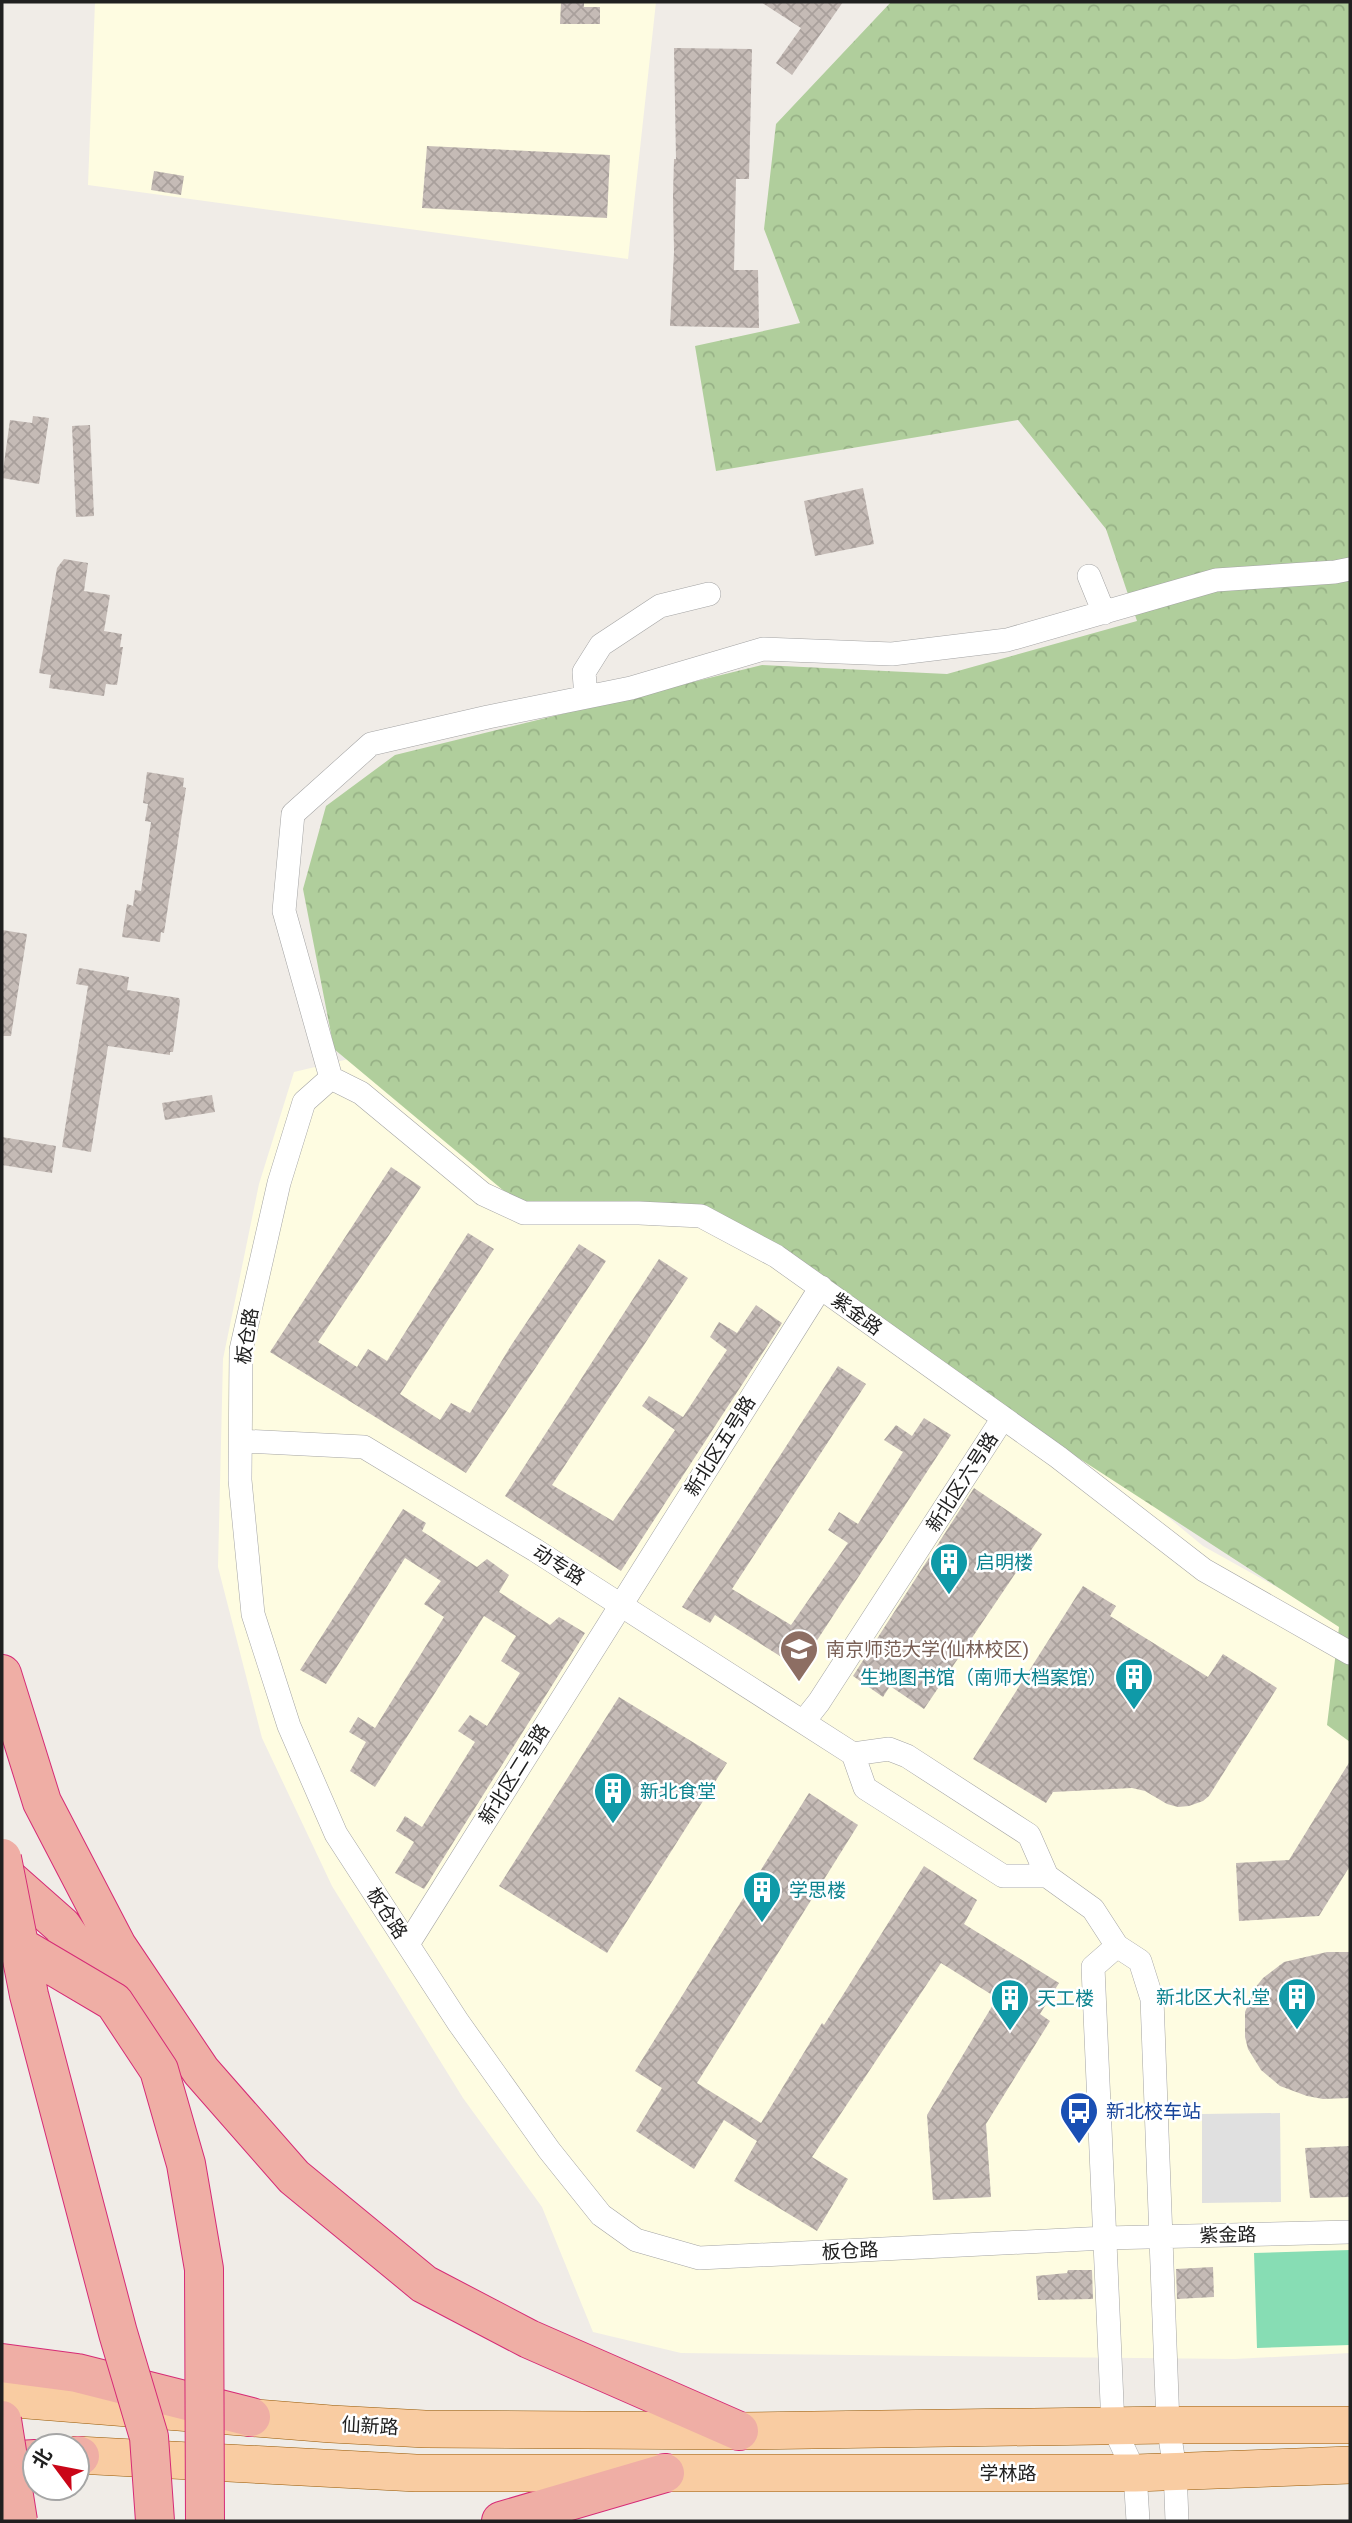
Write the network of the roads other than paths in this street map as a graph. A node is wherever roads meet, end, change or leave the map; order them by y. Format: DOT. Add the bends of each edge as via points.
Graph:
graph roads {
  1 [pos="1350,569"];
  2 [pos="1089,576"];
  3 [pos="709,594"];
  4 [pos="1104,612"];
  5 [pos="586,698"];
  6 [pos="331,1078"];
  7 [pos="821,1287"];
  8 [pos="1003,1418"];
  9 [pos="242,1441"];
  10 [pos="620,1604"];
  11 [pos="1350,1653"];
  12 [pos="2,1674"];
  13 [pos="804,1721"];
  14 [pos="853,1755"];
  15 [pos="2,1858"];
  16 [pos="2,1873"];
  17 [pos="1047,1875"];
  18 [pos="2,1936"];
  19 [pos="408,1944"];
  20 [pos="1117,1946"];
  21 [pos="114,2002"];
  22 [pos="1350,2232"];
  23 [pos="1161,2236"];
  24 [pos="1106,2238"];
  25 [pos="2,2363"];
  26 [pos="2,2398"];
  27 [pos="251,2417"];
  28 [pos="2,2420"];
  29 [pos="1168,2425"];
  30 [pos="1350,2426"];
  31 [pos="1113,2427"];
  32 [pos="739,2431"];
  33 [pos="2,2451"];
  34 [pos="21,2452"];
  35 [pos="91,2457"];
  36 [pos="21,2460"];
  37 [pos="2,2461"];
  38 [pos="1350,2465"];
  39 [pos="1175,2469"];
  40 [pos="665,2473"];
  41 [pos="1135,2473"];
  42 [pos="545,2514"];
  43 [pos="18,2521"];
  44 [pos="155,2521"];
  45 [pos="205,2521"];
  46 [pos="501,2521"];
  47 [pos="1138,2521"];
  48 [pos="1177,2521"];
  1 -- 4 [label="street" via="1216,580"];
  2 -- 4 [label="street"];
  3 -- 5 [label="street" via="660,606 601,645 584,672"];
  4 -- 5 [label="street" via="1007,640 892,654 763,649"];
  5 -- 6 [label="street" via="371,744 293,814 284,911"];
  6 -- 7 [label="street, 紫金路" via="361,1093 483,1194 524,1213 701,1216 776,1256"];
  6 -- 9 [label="street, 板仓路" via="304,1102 279,1183 241,1350"];
  7 -- 8 [label="street, 紫金路"];
  7 -- 10 [label="street, 新北区五号路"];
  8 -- 11 [label="street, 紫金路" via="1204,1570"];
  8 -- 13 [label="street, 新北区六号路"];
  9 -- 10 [label="street, 动专路" via="364,1447"];
  9 -- 19 [label="street, 板仓路" via="240,1480 253,1614 289,1726 336,1834"];
  10 -- 13 [label="street, 动专路"];
  10 -- 19 [label="street, 新北区二号路"];
  12 -- 32 [label="highway" via="42,1802 117,1946 201,2071 294,2177 425,2284 528,2339"];
  13 -- 14 [label="street, 动专路"];
  14 -- 17 [label="street" via="865,1788 1003,1876"];
  14 -- 17 [label="street" via="889,1749 907,1756 1029,1835"];
  15 -- 44 [label="highway, bridge" via="29,1995 149,2437"];
  16 -- 21 [label="highway, bridge" via="62,1926"];
  17 -- 20 [label="street" via="1093,1909"];
  18 -- 21 [label="highway, bridge"];
  19 -- 24 [label="street, 板仓路" via="549,2150 601,2215 636,2240 699,2258"];
  20 -- 23 [label="street" via="1140,1961 1152,1999"];
  20 -- 24 [label="street" via="1093,1967"];
  21 -- 45 [label="highway, bridge" via="159,2070 186,2164 200,2243 204,2269"];
  22 -- 23 [label="street, 紫金路"];
  23 -- 24 [label="street, 紫金路"];
  23 -- 29 [label="street"];
  24 -- 31 [label="street"];
  25 -- 27 [label="highway" via="77,2373"];
  26 -- 27 [label="main road, 仙新路"];
  27 -- 32 [label="main road, 仙新路" via="425,2429"];
  28 -- 43 [label="highway, bridge"];
  29 -- 30 [label="main road"];
  29 -- 31 [label="main road"];
  29 -- 39 [label="street"];
  31 -- 32 [label="main road"];
  31 -- 41 [label="street"];
  33 -- 34 [label="main road"];
  35 -- 40 [label="main road" via="416,2473"];
  36 -- 37 [label="highway"];
  38 -- 39 [label="main road, 学林路"];
  39 -- 41 [label="main road, 学林路"];
  39 -- 48 [label="street"];
  40 -- 41 [label="main road, 学林路"];
  40 -- 42 [label="highway"];
  41 -- 47 [label="street"];
  42 -- 46 [label="highway"];
}
